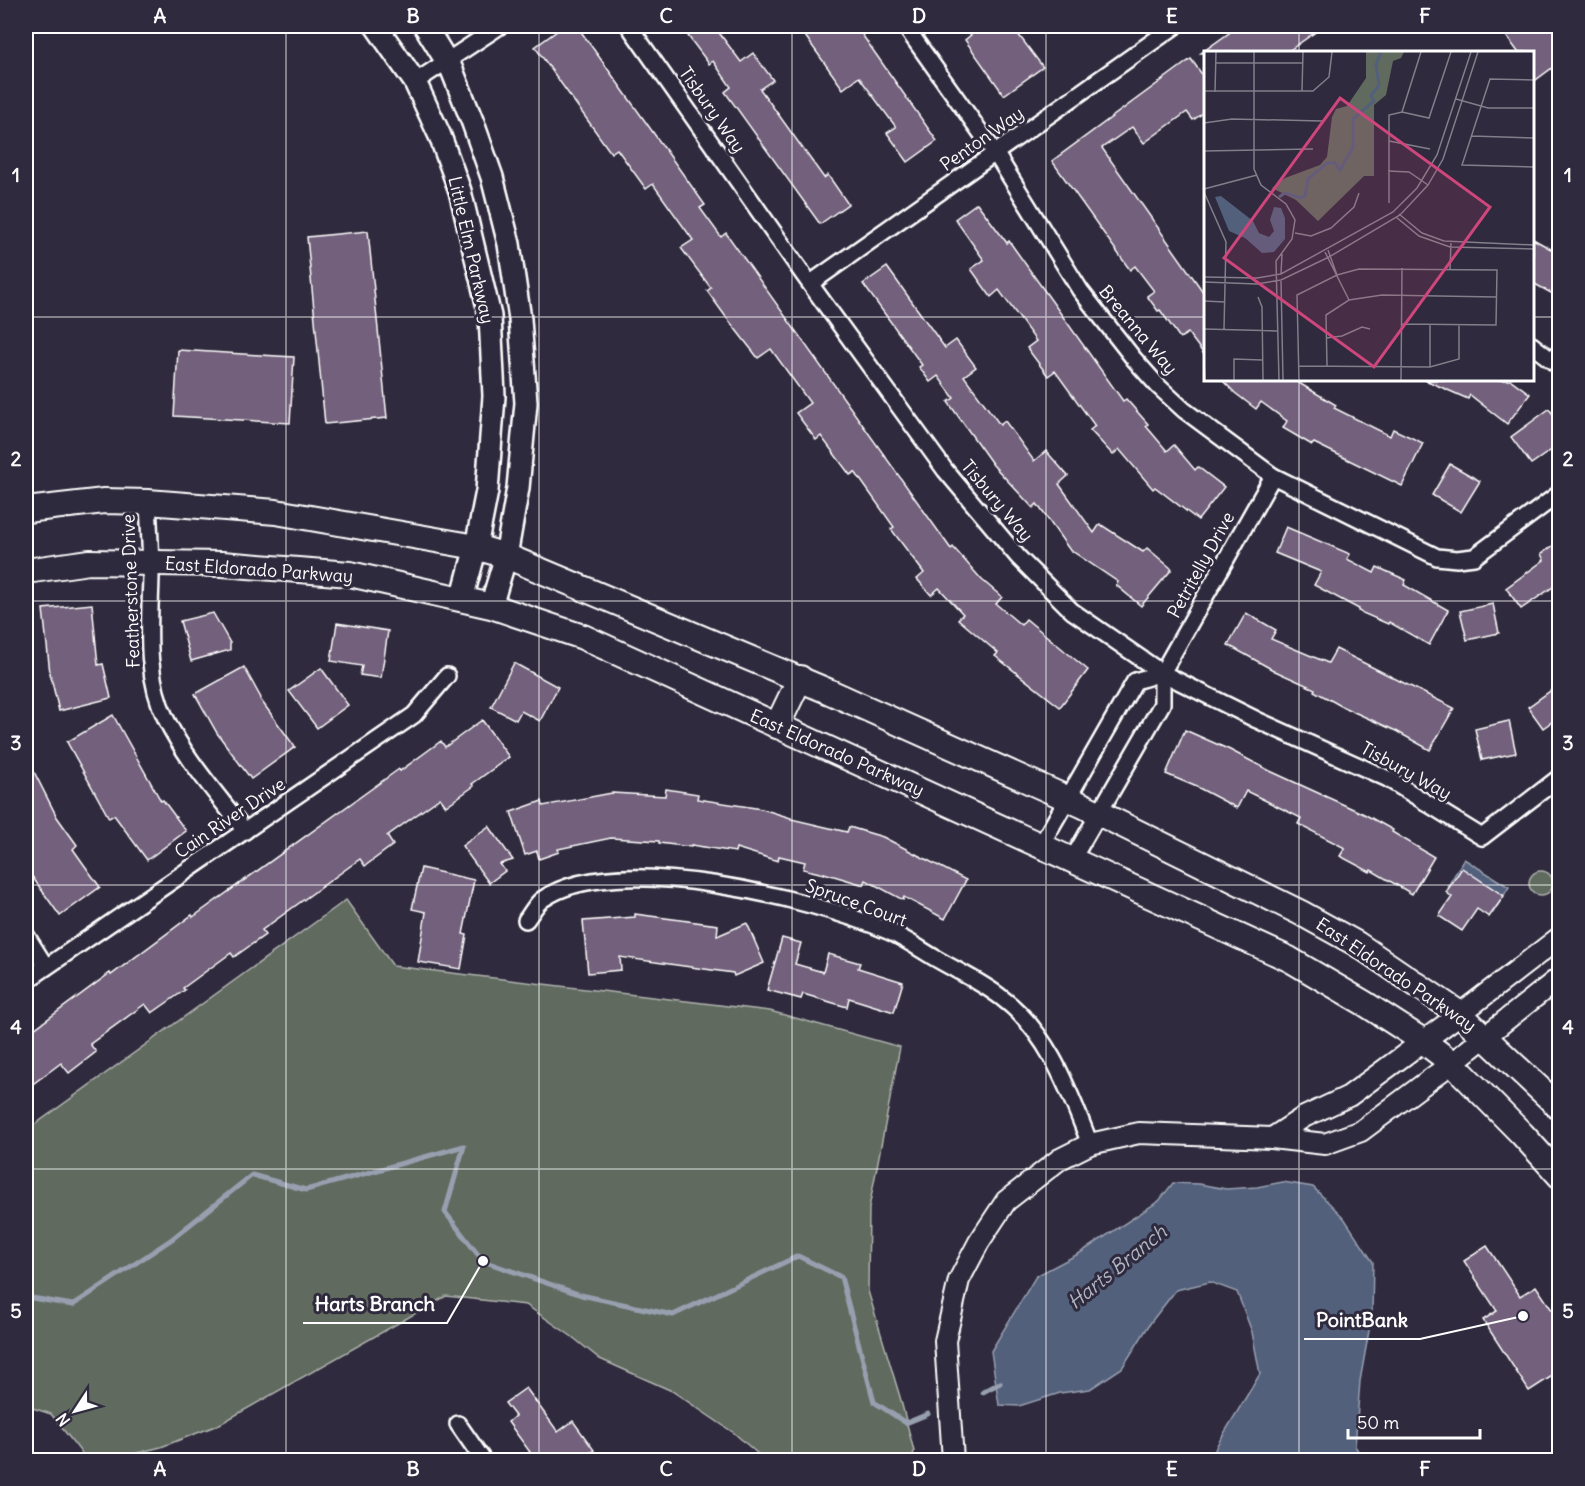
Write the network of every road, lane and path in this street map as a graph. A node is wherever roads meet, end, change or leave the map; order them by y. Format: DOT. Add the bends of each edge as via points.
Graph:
graph roads {
  1 [pos="376,26"];
  2 [pos="425,26"];
  3 [pos="500,26"];
  4 [pos="629,26"];
  5 [pos="905,26"];
  6 [pos="1175,26"];
  7 [pos="447,61"];
  8 [pos="416,82"];
  9 [pos="996,154"];
  10 [pos="811,283"];
  11 [pos="1534,346"];
  12 [pos="1560,367"];
  13 [pos="1273,476"];
  14 [pos="1560,493"];
  15 [pos="148,502"];
  16 [pos="26,510"];
  17 [pos="476,547"];
  18 [pos="506,556"];
  19 [pos="151,563"];
  20 [pos="26,571"];
  21 [pos="462,599"];
  22 [pos="491,606"];
  23 [pos="1162,673"];
  24 [pos="447,676"];
  25 [pos="800,678"];
  26 [pos="777,726"];
  27 [pos="1560,777"];
  28 [pos="1068,799"];
  29 [pos="1099,813"];
  30 [pos="245,831"];
  31 [pos="1041,845"];
  32 [pos="1072,860"];
  33 [pos="526,920"];
  34 [pos="26,934"];
  35 [pos="1560,937"];
  36 [pos="46,967"];
  37 [pos="1560,977"];
  38 [pos="26,981"];
  39 [pos="1461,1014"];
  40 [pos="1486,1036"];
  41 [pos="1423,1041"];
  42 [pos="1452,1063"];
  43 [pos="1560,1108"];
  44 [pos="1272,1138"];
  45 [pos="1090,1144"];
  46 [pos="1560,1176"];
  47 [pos="458,1424"];
  48 [pos="483,1461"];
  49 [pos="953,1461"];
  1 -- 8 [label="main road, Little Elm Parkway"];
  2 -- 7 [label="main road, Little Elm Parkway"];
  3 -- 7 [label="street"];
  4 -- 10 [label="street, Tisbury Way"];
  5 -- 9 [label="street, Breanna Way"];
  6 -- 9 [label="street, Penton Way"];
  7 -- 8 [label="street"];
  7 -- 18 [label="main road, Little Elm Parkway" via="492,177 509,244 520,319 526,403 518,488"];
  8 -- 17 [label="main road, Little Elm Parkway" via="460,191 490,316 494,396 487,491"];
  9 -- 10 [label="street, Penton Way"];
  9 -- 13 [label="street, Breanna Way" via="1080,290 1134,359 1184,410"];
  10 -- 23 [label="street, Tisbury Way" via="945,470 1018,557 1072,611"];
  11 -- 12 [label="street"];
  13 -- 14 [label="street, Breanna Way" via="1437,557 1457,559 1474,557"];
  13 -- 23 [label="street, Petritelly Drive"];
  15 -- 16 [label="main road, East Eldorado Parkway" via="104,501"];
  15 -- 17 [label="main road, East Eldorado Parkway" via="276,512"];
  15 -- 19 [label="street, Featherstone Drive"];
  17 -- 18 [label="main road, East Eldorado Parkway"];
  17 -- 21 [label="main road, Little Elm Parkway"];
  18 -- 22 [label="main road, Little Elm Parkway"];
  18 -- 25 [label="main road, East Eldorado Parkway"];
  19 -- 20 [label="main road, East Eldorado Parkway" via="89,562"];
  19 -- 21 [label="main road, East Eldorado Parkway" via="350,574"];
  19 -- 30 [label="street, Featherstone Drive" via="150,655 155,690 179,743"];
  21 -- 22 [label="main road, East Eldorado Parkway"];
  22 -- 26 [label="main road, East Eldorado Parkway" via="583,637"];
  23 -- 27 [label="street, Tisbury Way" via="1388,779 1482,837"];
  23 -- 28 [label="street" via="1135,681"];
  23 -- 29 [label="street, Petritelly Drive" via="1162,704"];
  24 -- 30 [label="street, Cain River Drive" via="414,715"];
  25 -- 26 [label="main road"];
  25 -- 28 [label="main road, East Eldorado Parkway"];
  26 -- 31 [label="main road, East Eldorado Parkway"];
  28 -- 29 [label="main road, East Eldorado Parkway"];
  28 -- 31 [label="street"];
  29 -- 32 [label="street, Petritelly Drive"];
  29 -- 39 [label="main road, East Eldorado Parkway" via="1301,913"];
  30 -- 36 [label="street, Cain River Drive"];
  31 -- 32 [label="main road, East Eldorado Parkway"];
  32 -- 41 [label="main road, East Eldorado Parkway" via="1289,959"];
  33 -- 45 [label="street, Spruce Court" via="542,899 583,881 641,878 766,893 889,931 1002,998 1030,1025 1058,1065"];
  34 -- 36 [label="street"];
  35 -- 39 [label="street"];
  36 -- 38 [label="street, Cain River Drive"];
  37 -- 40 [label="street"];
  39 -- 40 [label="main road, East Eldorado Parkway"];
  39 -- 41 [label="street"];
  40 -- 42 [label="street"];
  40 -- 43 [label="main road, East Eldorado Parkway"];
  41 -- 42 [label="main road, East Eldorado Parkway"];
  41 -- 44 [label="street" via="1349,1096 1304,1117"];
  42 -- 44 [label="street" via="1361,1131 1325,1144"];
  42 -- 46 [label="main road, East Eldorado Parkway"];
  44 -- 45 [label="street" via="1139,1133"];
  45 -- 49 [label="street" via="1060,1159 1006,1201 959,1280 945,1341"];
  47 -- 48 [label="street"];
}
